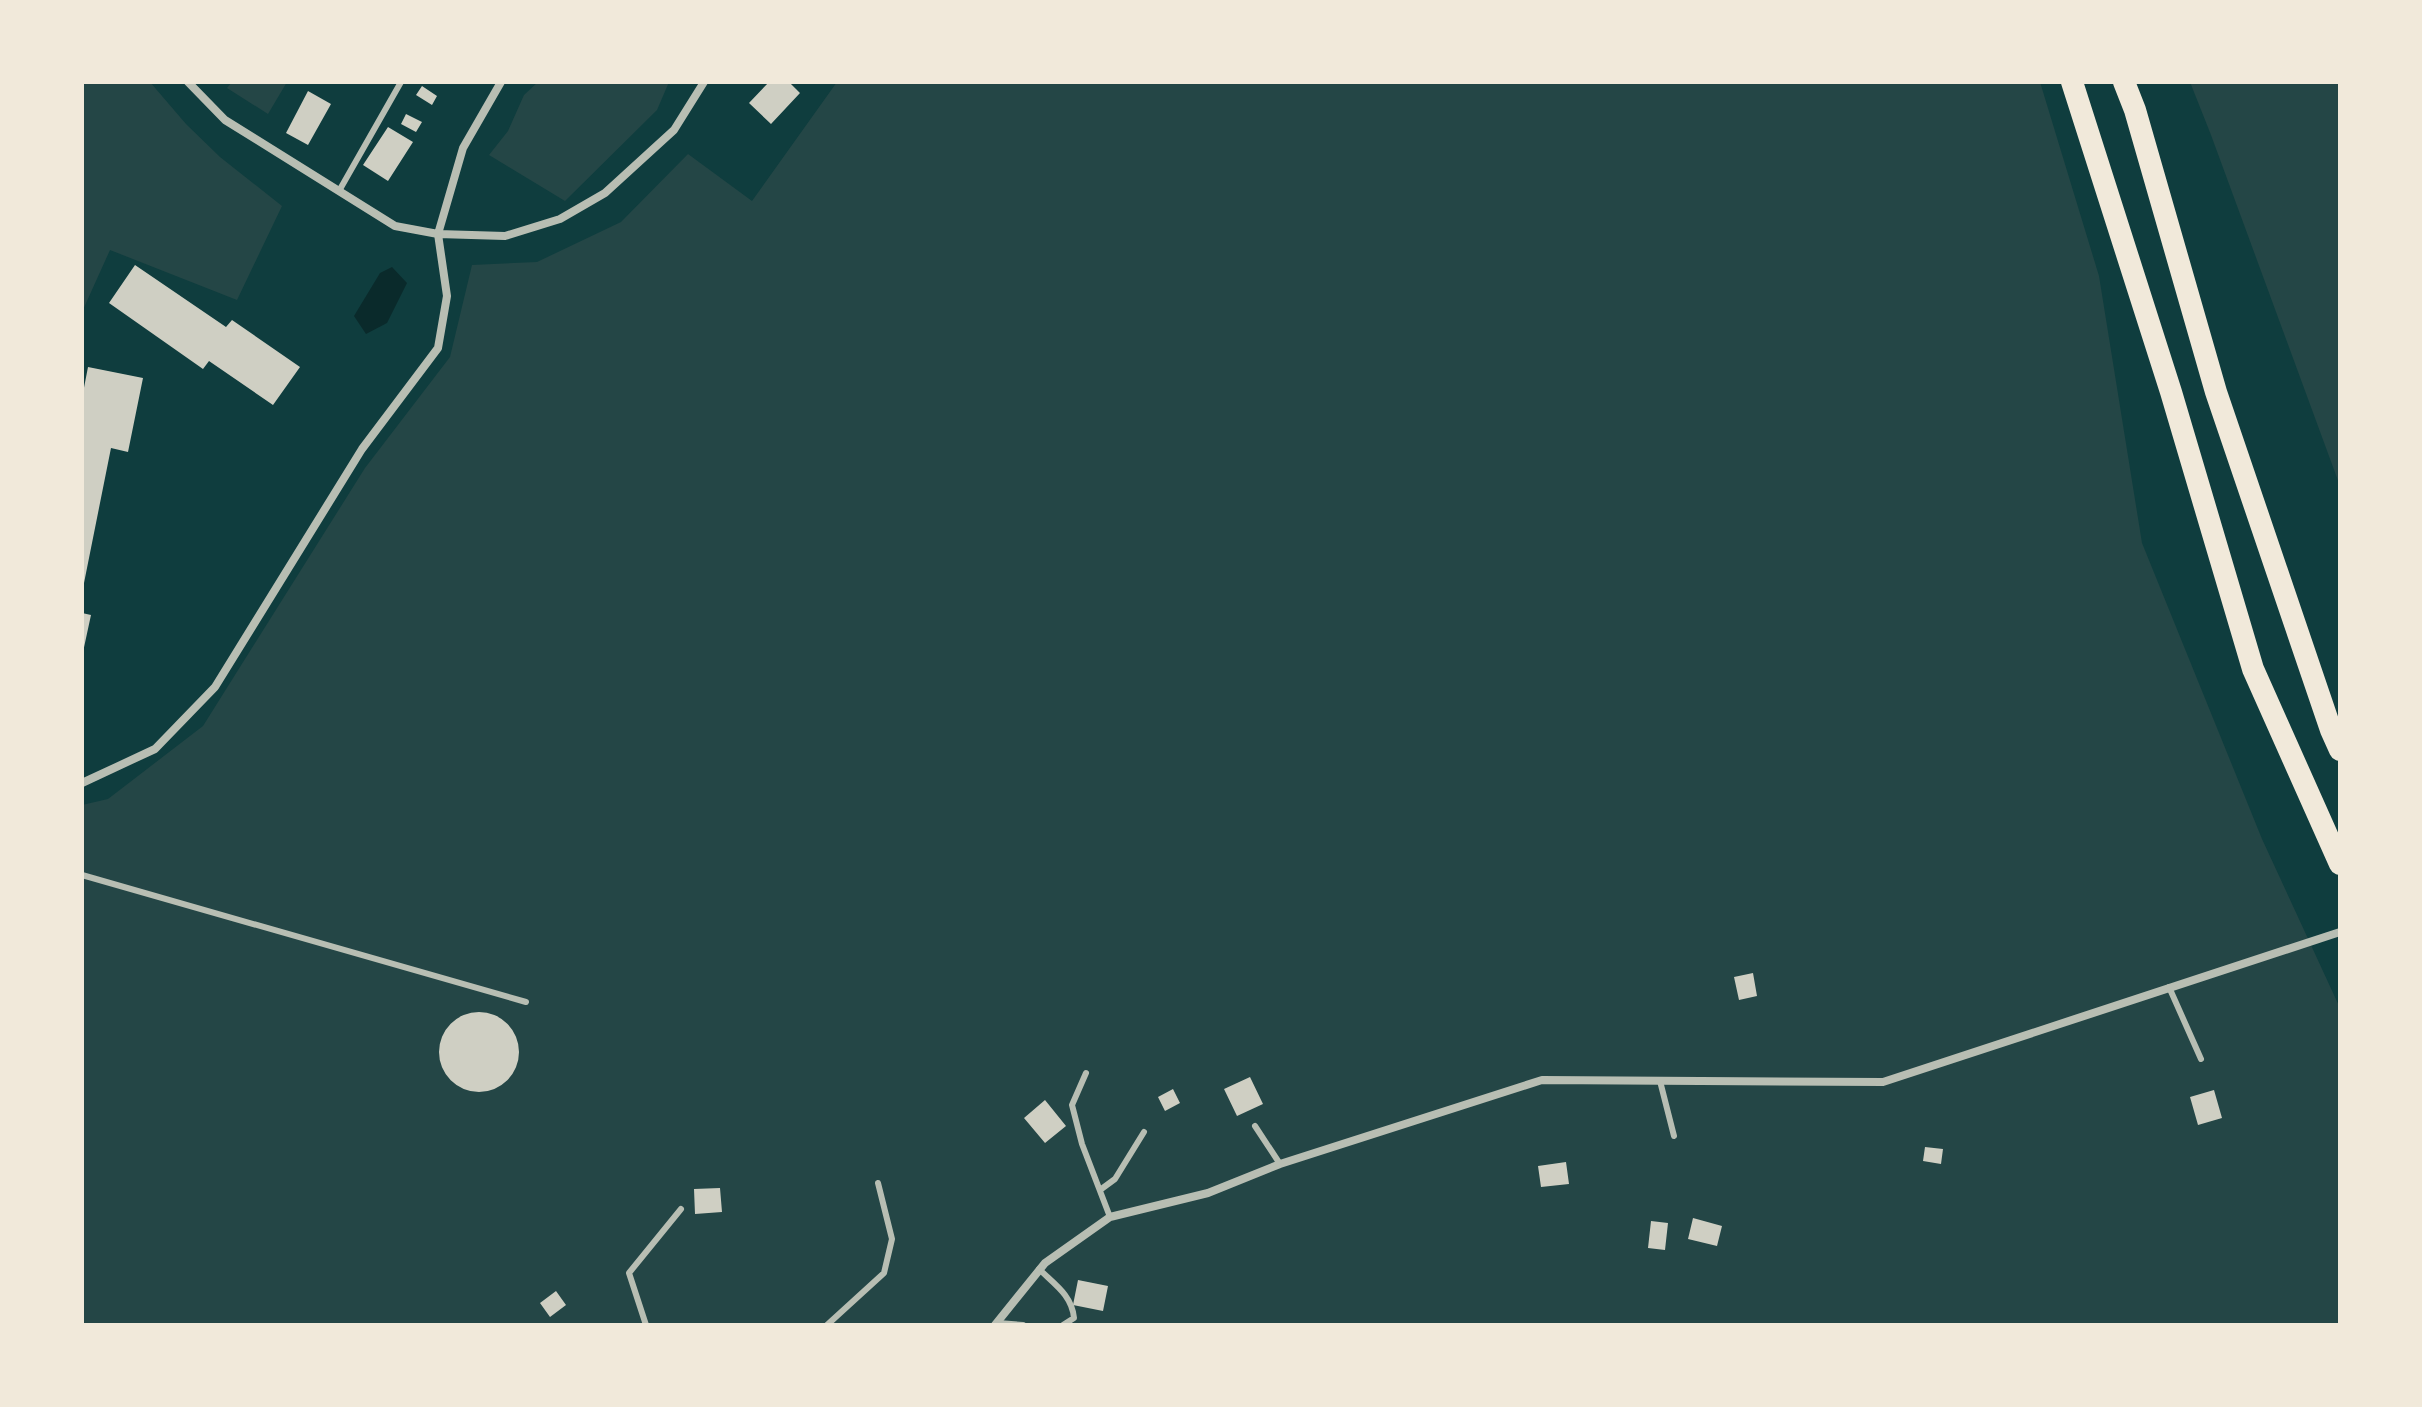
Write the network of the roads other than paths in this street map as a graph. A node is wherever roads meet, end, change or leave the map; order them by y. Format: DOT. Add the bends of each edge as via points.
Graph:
graph roads {
  1 [pos="188,82"];
  2 [pos="401,82"];
  3 [pos="501,82"];
  4 [pos="704,82"];
  5 [pos="2072,82"];
  6 [pos="2124,82"];
  7 [pos="339,191"];
  8 [pos="438,234"];
  9 [pos="2340,750"];
  10 [pos="82,783"];
  11 [pos="2340,864"];
  12 [pos="82,875"];
  13 [pos="2340,932"];
  14 [pos="2169,987"];
  15 [pos="526,1002"];
  16 [pos="2201,1059"];
  17 [pos="1086,1073"];
  18 [pos="1660,1081"];
  19 [pos="1255,1126"];
  20 [pos="1144,1132"];
  21 [pos="1674,1136"];
  22 [pos="1280,1164"];
  23 [pos="878,1183"];
  24 [pos="1100,1190"];
  25 [pos="681,1209"];
  26 [pos="1110,1217"];
  27 [pos="1039,1269"];
  28 [pos="997,1324"];
  29 [pos="646,1325"];
  30 [pos="827,1325"];
  31 [pos="1023,1325"];
  32 [pos="1063,1325"];
  1 -- 7 [label="street" via="225,120"];
  2 -- 7 [label="lane"];
  3 -- 8 [label="street" via="463,148"];
  4 -- 8 [label="street" via="674,130 605,193 560,219 505,236"];
  5 -- 11 [label="highway" via="2253,669"];
  6 -- 9 [label="highway" via="2216,392"];
  7 -- 8 [label="street" via="395,226"];
  8 -- 10 [label="street" via="447,296 438,348 362,449 215,687 155,749"];
  12 -- 15 [label="lane"];
  13 -- 14 [label="street"];
  14 -- 16 [label="lane"];
  14 -- 18 [label="street" via="1883,1082"];
  17 -- 24 [label="lane" via="1072,1105"];
  18 -- 21 [label="lane"];
  18 -- 22 [label="street" via="1542,1080"];
  19 -- 22 [label="lane"];
  20 -- 24 [label="lane" via="1115,1179"];
  22 -- 26 [label="street" via="1208,1193"];
  23 -- 30 [label="lane" via="892,1239 884,1273"];
  24 -- 26 [label="lane"];
  25 -- 29 [label="lane" via="629,1273"];
  26 -- 27 [label="street"];
  27 -- 28 [label="street"];
  27 -- 32 [label="lane" via="1073,1309 1074,1318"];
  28 -- 31 [label="lane"];
}
